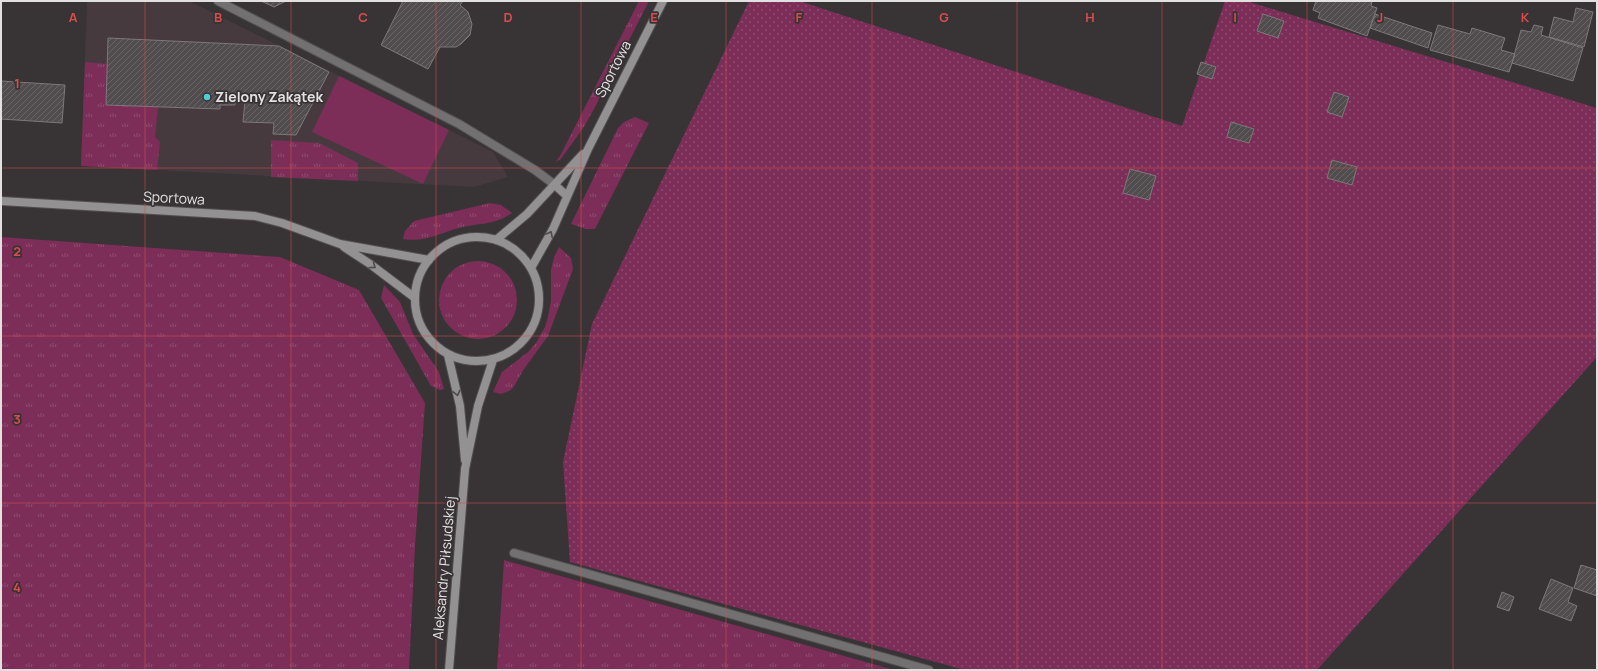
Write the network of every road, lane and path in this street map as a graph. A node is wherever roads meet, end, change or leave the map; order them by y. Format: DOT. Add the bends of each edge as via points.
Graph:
graph roads {
  1 [pos="218,1"];
  2 [pos="663,1"];
  3 [pos="588,148"];
  4 [pos="555,185"];
  5 [pos="567,196"];
  6 [pos="1,201"];
  7 [pos="496,240"];
  8 [pos="340,244"];
  9 [pos="430,260"];
  10 [pos="531,268"];
  11 [pos="415,298"];
  12 [pos="448,355"];
  13 [pos="493,360"];
  14 [pos="465,469"];
  15 [pos="514,553"];
  16 [pos="449,670"];
  17 [pos="930,670"];
  1 -- 4 [label="lane" via="459,124"];
  2 -- 3 [label="street, Sportowa"];
  3 -- 4 [label="street, Sportowa"];
  3 -- 5 [label="street, Sportowa"];
  4 -- 5 [label="street"];
  4 -- 7 [label="street, Sportowa" via="527,214"];
  10 -- 5 [label="street, Sportowa, one-way" via="553,229"];
  6 -- 8 [label="street, Sportowa" via="254,216 282,223"];
  7 -- 9 [label="street" via="475,237 455,242 437,252"];
  7 -- 10 [label="street" via="510,246"];
  8 -- 9 [label="street, Sportowa"];
  8 -- 11 [label="street, Sportowa, one-way"];
  9 -- 11 [label="street" via="422,271"];
  10 -- 13 [label="street" via="540,301 535,324 522,343"];
  11 -- 12 [label="street" via="424,331 438,348"];
  12 -- 13 [label="street" via="470,361"];
  12 -- 14 [label="street, Aleksandry Piłsudskiej, one-way" via="460,406"];
  13 -- 14 [label="street, Aleksandry Piłsudskiej" via="478,406"];
  14 -- 16 [label="street, Aleksandry Piłsudskiej"];
  15 -- 17 [label="lane"];
}
